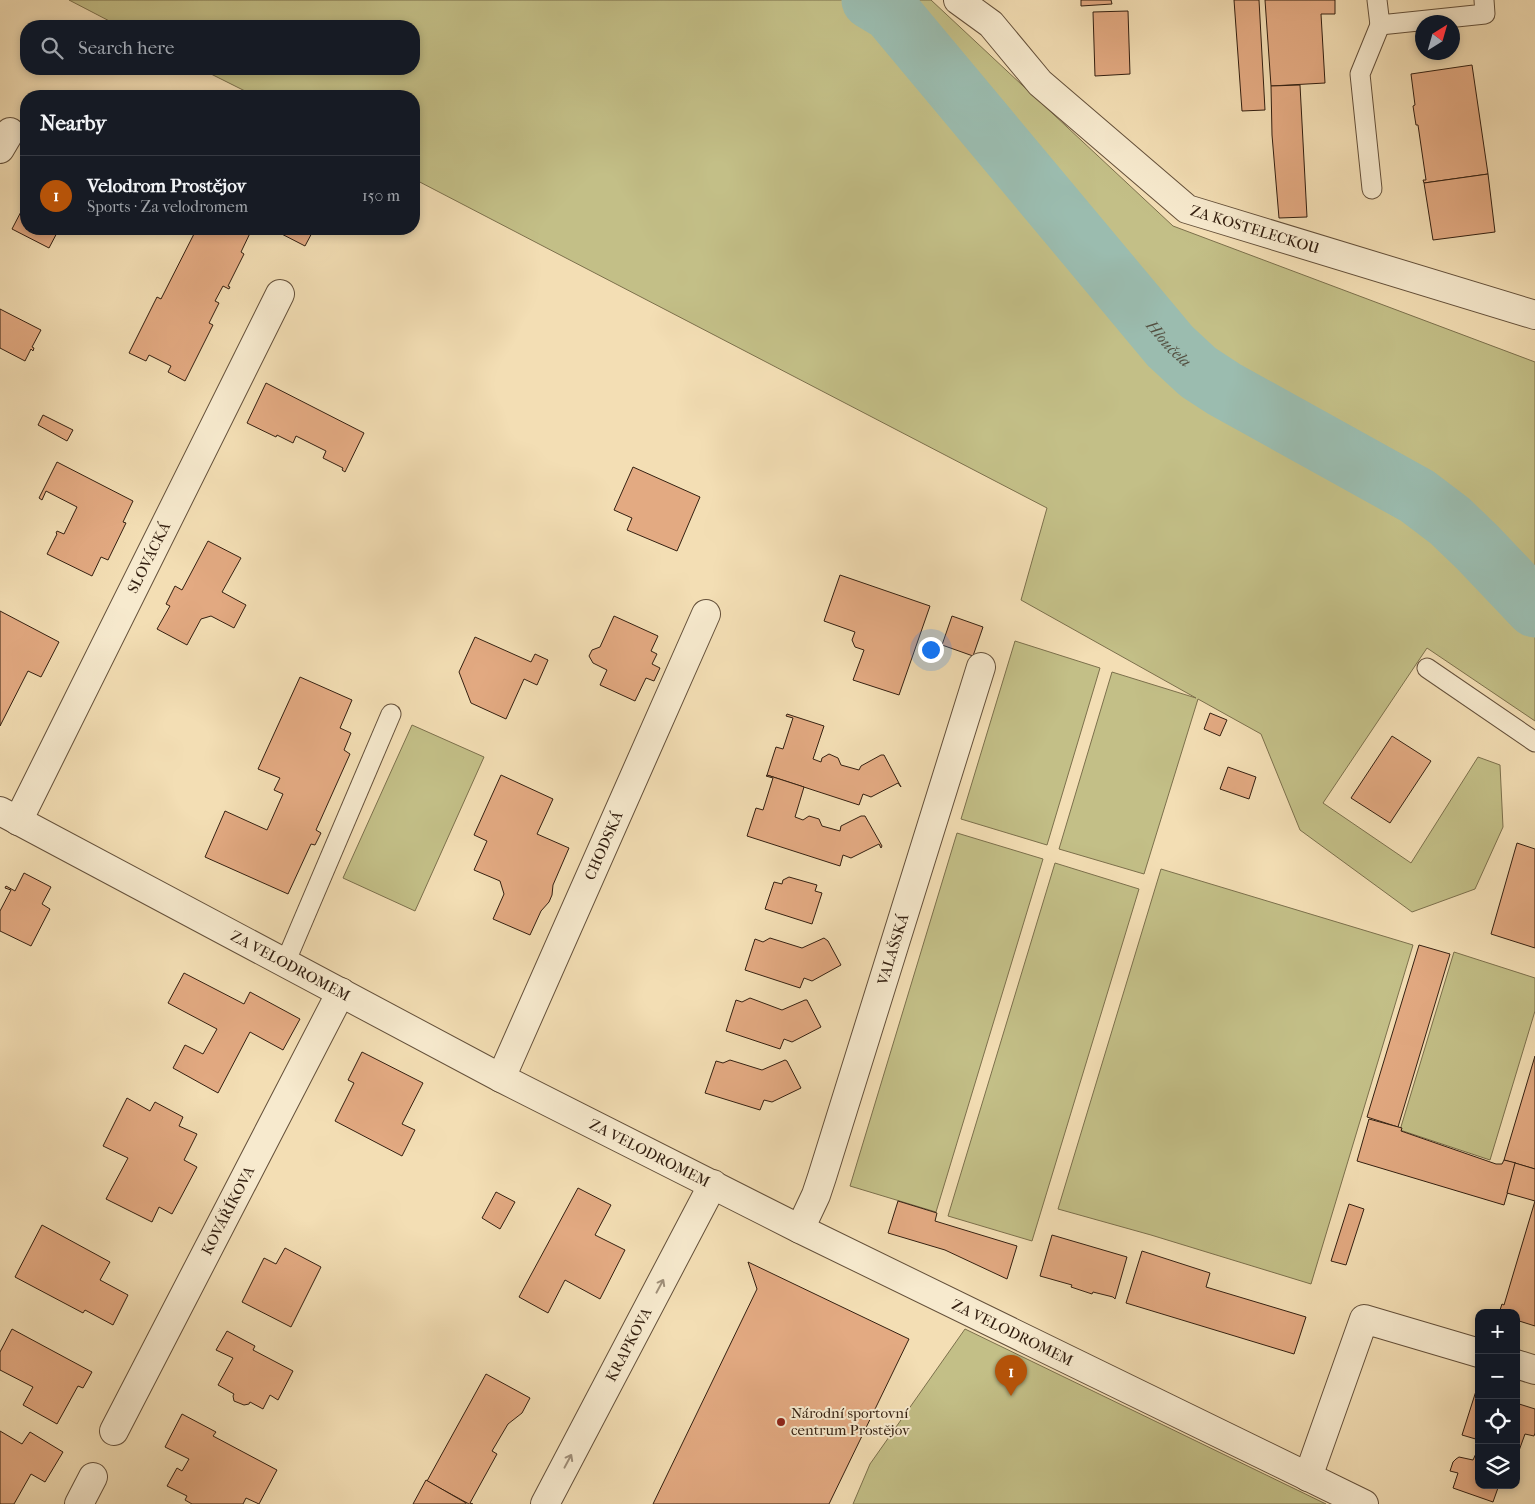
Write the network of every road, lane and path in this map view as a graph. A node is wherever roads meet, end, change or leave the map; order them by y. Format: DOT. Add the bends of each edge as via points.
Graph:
graph roads {
  1 [pos="958,0"];
  2 [pos="1377,0"];
  3 [pos="1484,0"];
  4 [pos="1380,25"];
  5 [pos="1372,189"];
  6 [pos="280,294"];
  7 [pos="1535,315"];
  8 [pos="706,614"];
  9 [pos="981,667"];
  10 [pos="1427,668"];
  11 [pos="391,714"];
  12 [pos="1535,742"];
  13 [pos="9,816"];
  14 [pos="285,963"];
  15 [pos="341,992"];
  16 [pos="502,1078"];
  17 [pos="713,1184"];
  18 [pos="800,1229"];
  19 [pos="1475,1352"];
  20 [pos="1520,1365"];
  21 [pos="1535,1370"];
  22 [pos="114,1431"];
  23 [pos="1308,1476"];
  24 [pos="94,1477"];
  25 [pos="79,1504"];
  26 [pos="545,1504"];
  27 [pos="1364,1504"];
  1 -- 7 [label="street, ZA KOSTELECKOU" via="991,24 1040,83 1187,209"];
  2 -- 4 [label="lane"];
  3 -- 4 [label="lane" via="1485,14"];
  4 -- 5 [label="lane" via="1360,74"];
  6 -- 13 [label="street, SLOVÁCKÁ"];
  8 -- 16 [label="street, CHODSKÁ"];
  9 -- 18 [label="street, VALAŠSKÁ" via="822,1177"];
  10 -- 12 [label="lane"];
  11 -- 14 [label="lane"];
  13 -- 14 [label="street, ZA VELODROMEM"];
  14 -- 15 [label="street, ZA VELODROMEM"];
  15 -- 16 [label="street, ZA VELODROMEM"];
  15 -- 22 [label="street, KOVÁŘÍKOVA"];
  16 -- 17 [label="street, ZA VELODROMEM"];
  17 -- 18 [label="street, ZA VELODROMEM"];
  26 -- 17 [label="street, KRAPKOVA, one-way"];
  18 -- 23 [label="street, ZA VELODROMEM"];
  19 -- 23 [label="street" via="1364,1319"];
  20 -- 21 [label="street"];
  23 -- 27 [label="street, ZA VELODROMEM"];
  24 -- 25 [label="street"];
}
